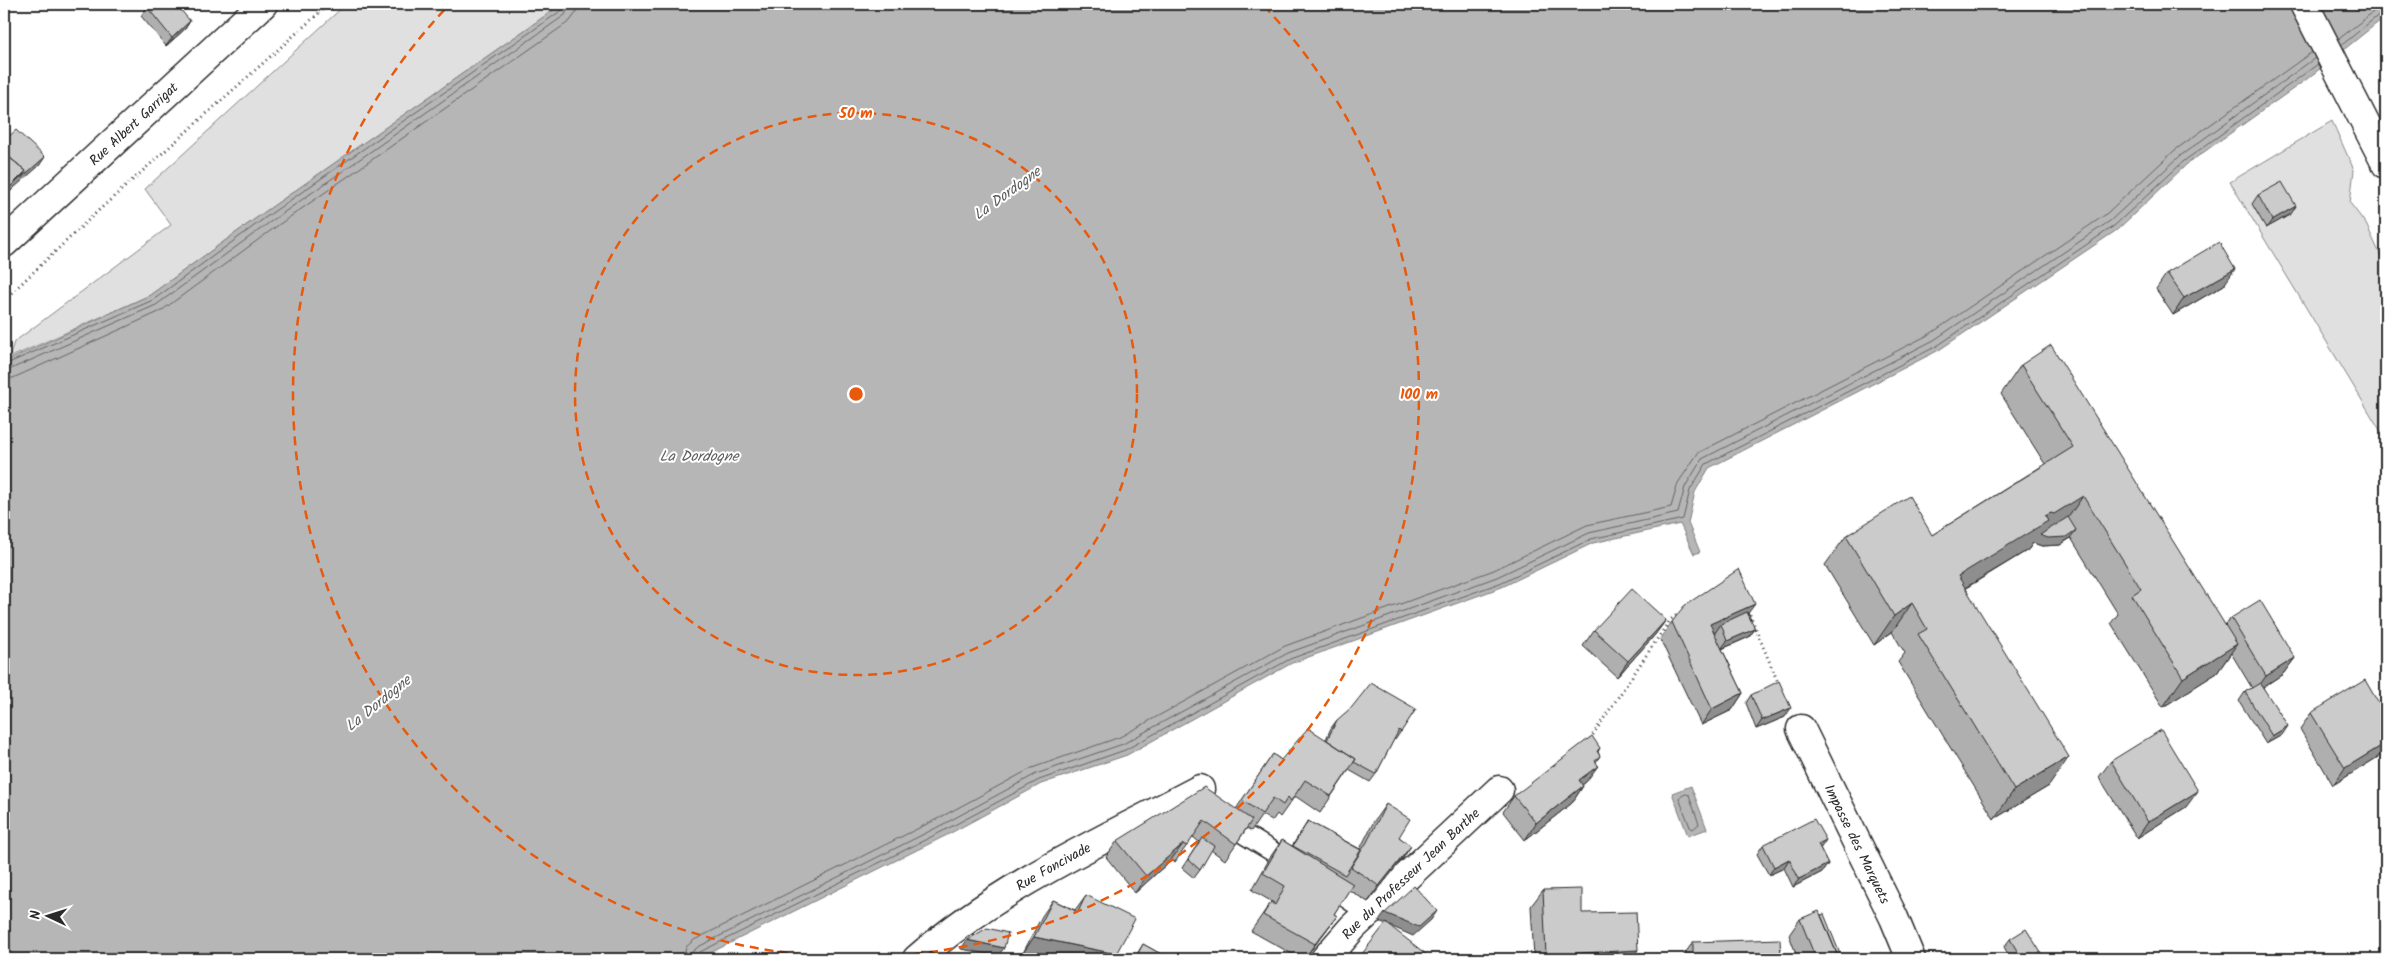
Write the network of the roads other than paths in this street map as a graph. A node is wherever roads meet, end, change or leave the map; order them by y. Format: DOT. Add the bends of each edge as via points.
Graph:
graph roads {
  1 [pos="263,4"];
  2 [pos="2304,4"];
  3 [pos="2386,164"];
  4 [pos="4,243"];
  5 [pos="1801,729"];
  6 [pos="1200,789"];
  7 [pos="1500,790"];
  8 [pos="1369,913"];
  9 [pos="917,959"];
  10 [pos="1326,959"];
  11 [pos="1911,959"];
  1 -- 4 [label="street, Rue Albert Garrigat"];
  2 -- 3 [label="street"];
  5 -- 11 [label="street, Impasse des Marquets"];
  6 -- 8 [label="lane" via="1217,818"];
  6 -- 9 [label="street, Rue Foncivade" via="1041,872 986,906"];
  7 -- 8 [label="street, Rue du Professeur Jean Barthe"];
  8 -- 10 [label="street, Rue du Professeur Jean Barthe"];
}
